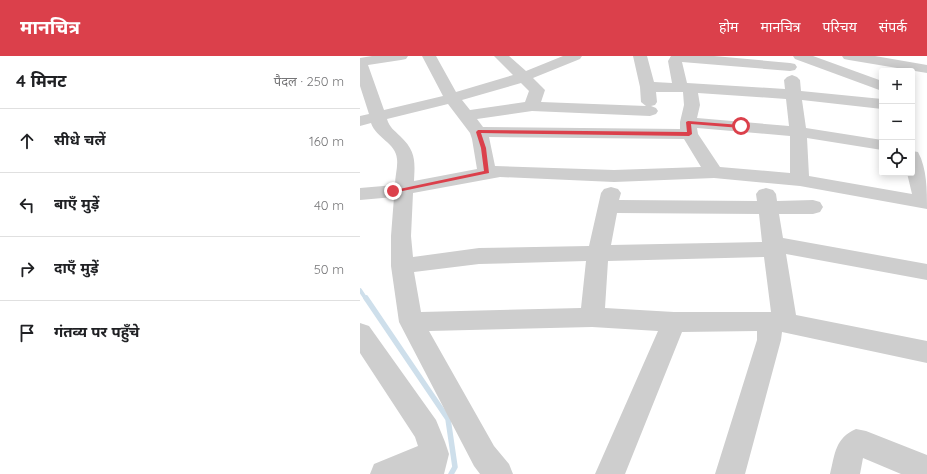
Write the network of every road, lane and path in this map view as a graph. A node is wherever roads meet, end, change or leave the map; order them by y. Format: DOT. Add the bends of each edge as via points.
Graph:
graph roads {
  1 [pos="400,56"];
  2 [pos="429,56"];
  3 [pos="501,56"];
  4 [pos="574,56"];
  5 [pos="578,56"];
  6 [pos="640,56"];
  7 [pos="849,56"];
  8 [pos="795,60"];
  9 [pos="360,63"];
  10 [pos="906,68"];
  11 [pos="915,69"];
  12 [pos="927,70"];
  13 [pos="524,78"];
  14 [pos="879,85"];
  15 [pos="648,87"];
  16 [pos="685,87"];
  17 [pos="795,93"];
  18 [pos="452,98"];
  19 [pos="879,104"];
  20 [pos="532,106"];
  21 [pos="650,111"];
  22 [pos="465,116"];
  23 [pos="369,120"];
  24 [pos="689,128"];
  25 [pos="478,132"];
  26 [pos="798,132"];
  27 [pos="650,133"];
  28 [pos="879,145"];
  29 [pos="915,150"];
  30 [pos="927,152"];
  31 [pos="915,166"];
  32 [pos="487,172"];
  33 [pos="714,172"];
  34 [pos="614,176"];
  35 [pos="763,177"];
  36 [pos="800,180"];
  37 [pos="404,189"];
  38 [pos="360,194"];
  39 [pos="926,203"];
  40 [pos="609,206"];
  41 [pos="770,207"];
  42 [pos="812,207"];
  43 [pos="774,246"];
  44 [pos="598,254"];
  45 [pos="402,266"];
  46 [pos="927,272"];
  47 [pos="592,317"];
  48 [pos="411,322"];
  49 [pos="674,322"];
  50 [pos="777,322"];
  51 [pos="360,333"];
  52 [pos="927,352"];
  53 [pos="432,464"];
  54 [pos="927,470"];
  55 [pos="386,474"];
  56 [pos="498,474"];
  57 [pos="610,474"];
  58 [pos="730,474"];
  59 [pos="845,474"];
  1 -- 9 [label="street"];
  2 -- 18 [label="street"];
  3 -- 13 [label="street"];
  4 -- 5 [label="street"];
  4 -- 13 [label="street"];
  6 -- 15 [label="street"];
  7 -- 10 [label="street"];
  8 -- 14 [label="street"];
  8 -- 16 [label="street" via="677,57 675,61"];
  8 -- 17 [label="street"];
  9 -- 23 [label="street"];
  11 -- 12 [label="street"];
  13 -- 18 [label="street"];
  13 -- 20 [label="street" via="537,90"];
  15 -- 16 [label="street"];
  15 -- 21 [label="street"];
  16 -- 17 [label="street"];
  16 -- 24 [label="street" via="692,105"];
  17 -- 19 [label="street"];
  17 -- 26 [label="street"];
  18 -- 22 [label="street"];
  18 -- 23 [label="street"];
  20 -- 21 [label="street"];
  20 -- 22 [label="street"];
  21 -- 27 [label="street"];
  22 -- 25 [label="street"];
  23 -- 37 [label="street" via="384,130 405,152"];
  24 -- 26 [label="street"];
  24 -- 27 [label="street"];
  24 -- 33 [label="street"];
  25 -- 27 [label="street"];
  25 -- 32 [label="street"];
  26 -- 28 [label="street"];
  26 -- 36 [label="street"];
  29 -- 30 [label="street"];
  31 -- 39 [label="street"];
  32 -- 34 [label="street"];
  32 -- 37 [label="street"];
  33 -- 34 [label="street"];
  33 -- 35 [label="street"];
  34 -- 40 [label="street"];
  35 -- 36 [label="street"];
  35 -- 41 [label="street"];
  36 -- 39 [label="street"];
  37 -- 38 [label="street"];
  37 -- 45 [label="street"];
  40 -- 41 [label="street"];
  40 -- 44 [label="street"];
  41 -- 42 [label="street"];
  41 -- 43 [label="street"];
  43 -- 44 [label="street"];
  43 -- 46 [label="street"];
  43 -- 50 [label="street"];
  44 -- 45 [label="street" via="479,256"];
  44 -- 47 [label="street"];
  45 -- 48 [label="street"];
  47 -- 48 [label="street"];
  47 -- 49 [label="street"];
  48 -- 56 [label="street" via="484,456"];
  49 -- 50 [label="street"];
  49 -- 57 [label="street"];
  50 -- 52 [label="street"];
  50 -- 58 [label="street" via="768,340"];
  51 -- 53 [label="street" via="426,429 433,445"];
  53 -- 55 [label="street"];
  54 -- 59 [label="street" via="856,443 850,450"];
}
